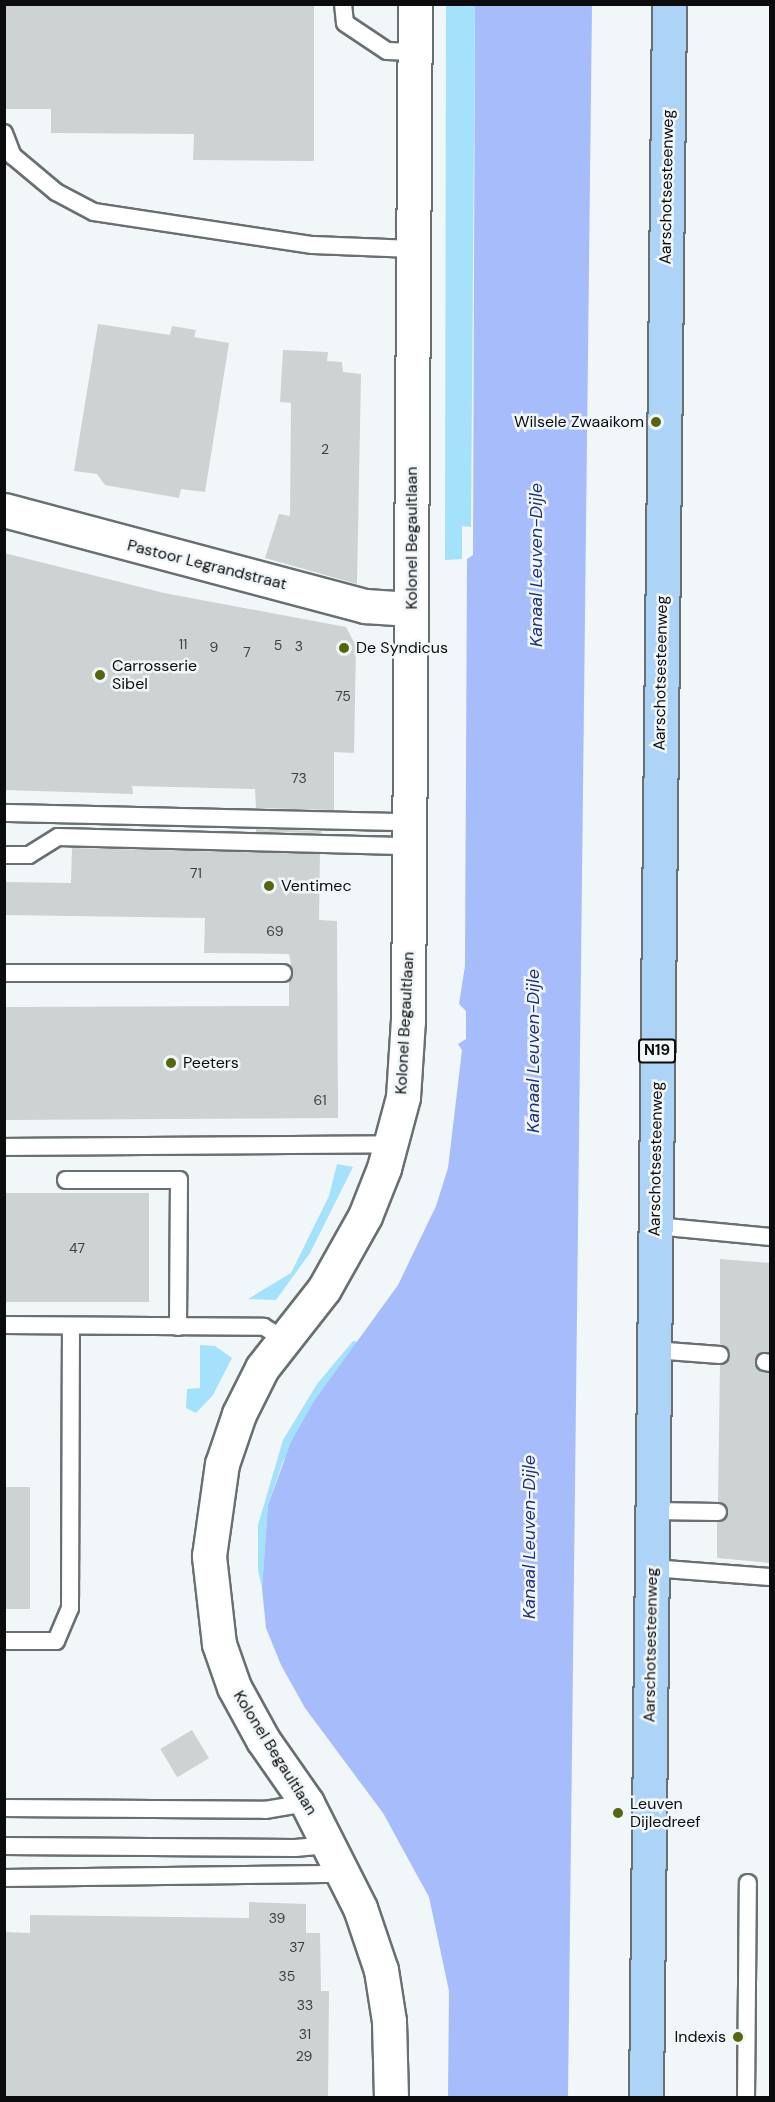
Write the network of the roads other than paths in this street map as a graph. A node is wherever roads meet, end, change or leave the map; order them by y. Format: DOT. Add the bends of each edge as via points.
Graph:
graph roads {
  1 [pos="343,4"];
  2 [pos="415,4"];
  3 [pos="669,4"];
  4 [pos="415,52"];
  5 [pos="4,133"];
  6 [pos="413,249"];
  7 [pos="4,510"];
  8 [pos="411,609"];
  9 [pos="4,813"];
  10 [pos="410,834"];
  11 [pos="4,855"];
  12 [pos="4,973"];
  13 [pos="283,973"];
  14 [pos="391,1144"];
  15 [pos="4,1147"];
  16 [pos="66,1180"];
  17 [pos="656,1226"];
  18 [pos="771,1238"];
  19 [pos="4,1325"];
  20 [pos="71,1326"];
  21 [pos="178,1327"];
  22 [pos="282,1338"];
  23 [pos="654,1350"];
  24 [pos="720,1355"];
  25 [pos="653,1511"];
  26 [pos="718,1512"];
  27 [pos="652,1568"];
  28 [pos="771,1577"];
  29 [pos="4,1641"];
  30 [pos="307,1803"];
  31 [pos="4,1808"];
  32 [pos="331,1845"];
  33 [pos="4,1846"];
  34 [pos="345,1874"];
  35 [pos="4,1878"];
  36 [pos="748,1883"];
  37 [pos="391,2097"];
  38 [pos="646,2097"];
  39 [pos="746,2097"];
  1 -- 4 [label="lane" via="345,22 387,51"];
  2 -- 4 [label="street, Kolonel Begaultlaan"];
  3 -- 17 [label="main road, Aarschotsesteenweg / N19"];
  4 -- 6 [label="street, Kolonel Begaultlaan"];
  5 -- 6 [label="lane" via="13,156 56,192 94,212 313,245"];
  6 -- 8 [label="street, Kolonel Begaultlaan"];
  7 -- 8 [label="street, Pastoor Legrandstraat" via="365,606"];
  8 -- 10 [label="street, Kolonel Begaultlaan"];
  9 -- 10 [label="lane"];
  10 -- 11 [label="lane" via="58,837 29,855"];
  10 -- 14 [label="street, Kolonel Begaultlaan" via="408,1020 403,1097"];
  12 -- 13 [label="lane"];
  14 -- 15 [label="lane"];
  14 -- 22 [label="street, Kolonel Begaultlaan" via="365,1216 342,1257 324,1289"];
  16 -- 21 [label="lane" via="178,1180"];
  17 -- 18 [label="lane"];
  17 -- 23 [label="main road, Aarschotsesteenweg / N19"];
  19 -- 20 [label="lane"];
  20 -- 21 [label="lane"];
  20 -- 29 [label="lane" via="70,1608 56,1641"];
  21 -- 22 [label="lane" via="264,1327"];
  22 -- 30 [label="street, Kolonel Begaultlaan" via="239,1414 222,1464 209,1556 219,1644 234,1687 263,1740"];
  23 -- 24 [label="lane"];
  23 -- 25 [label="main road, Aarschotsesteenweg / N19"];
  25 -- 26 [label="lane"];
  25 -- 27 [label="main road, Aarschotsesteenweg / N19"];
  27 -- 28 [label="lane"];
  27 -- 38 [label="main road, Aarschotsesteenweg / N19"];
  30 -- 31 [label="lane" via="265,1810"];
  30 -- 32 [label="street, Kolonel Begaultlaan"];
  32 -- 33 [label="lane"];
  32 -- 34 [label="street, Kolonel Begaultlaan"];
  34 -- 35 [label="lane"];
  34 -- 37 [label="street, Kolonel Begaultlaan" via="381,1970 389,2021"];
  36 -- 39 [label="lane"];
}
